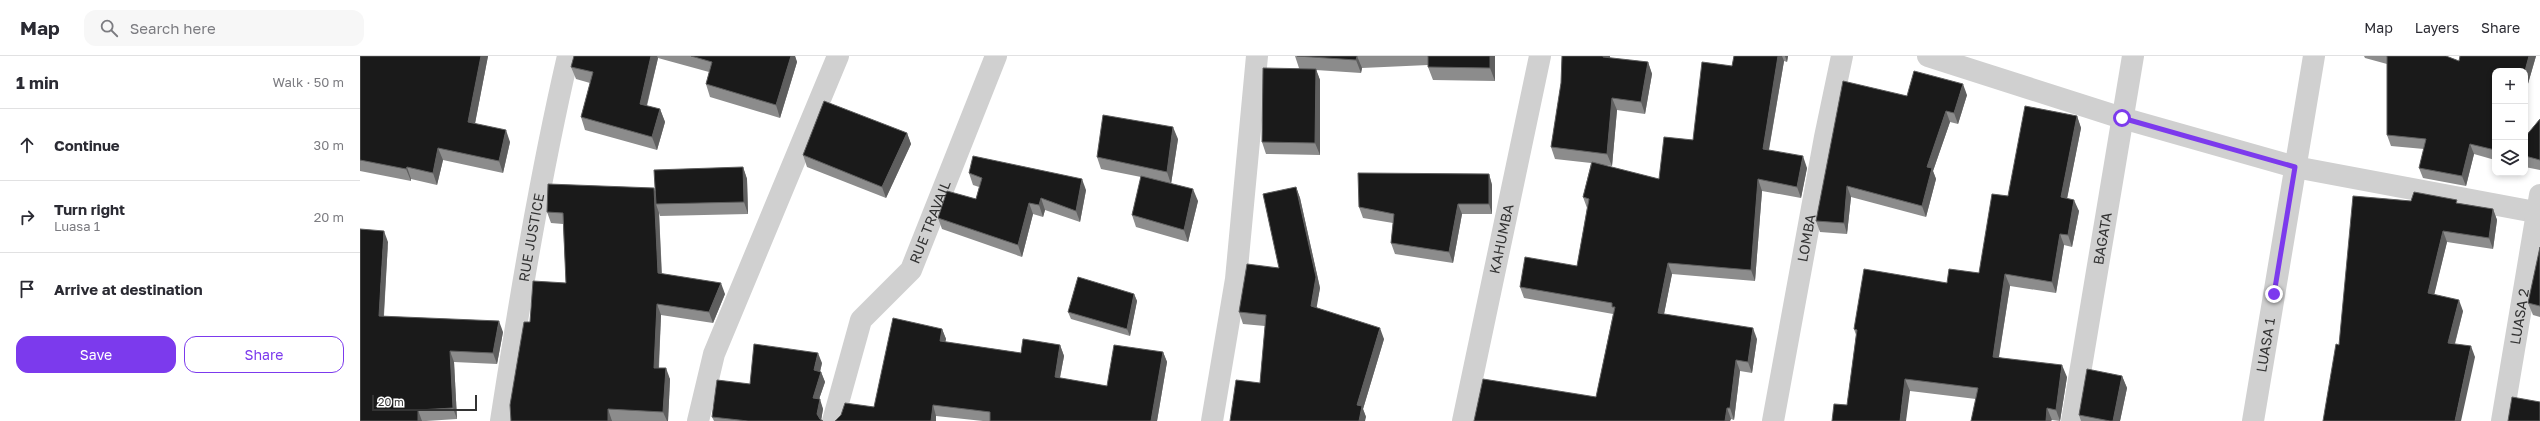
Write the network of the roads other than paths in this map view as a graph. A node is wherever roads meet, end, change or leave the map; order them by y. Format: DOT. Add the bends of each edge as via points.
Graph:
graph roads {
  1 [pos="568,56"];
  2 [pos="838,56"];
  3 [pos="996,56"];
  4 [pos="1257,56"];
  5 [pos="1540,56"];
  6 [pos="1842,56"];
  7 [pos="1928,56"];
  8 [pos="2133,56"];
  9 [pos="2314,56"];
  10 [pos="2122,118"];
  11 [pos="2295,167"];
  12 [pos="2539,207"];
  13 [pos="501,421"];
  14 [pos="698,421"];
  15 [pos="833,421"];
  16 [pos="1212,421"];
  17 [pos="1463,421"];
  18 [pos="1773,421"];
  19 [pos="2072,421"];
  20 [pos="2253,421"];
  21 [pos="2502,421"];
  1 -- 13 [label="street, RUE JUSTICE" via="528,252"];
  2 -- 14 [label="street" via="714,354"];
  3 -- 15 [label="street, RUE TRAVAIL" via="911,270 861,320"];
  4 -- 16 [label="street" via="1236,279"];
  5 -- 17 [label="street, KAHUMBA"];
  6 -- 18 [label="street, LOMBA"];
  7 -- 10 [label="street"];
  8 -- 10 [label="street, BAGATA"];
  9 -- 11 [label="street, LUASA 1"];
  10 -- 11 [label="street"];
  10 -- 19 [label="street, BAGATA"];
  11 -- 12 [label="street"];
  11 -- 20 [label="street, LUASA 1"];
  12 -- 21 [label="street, LUASA 2"];
}
